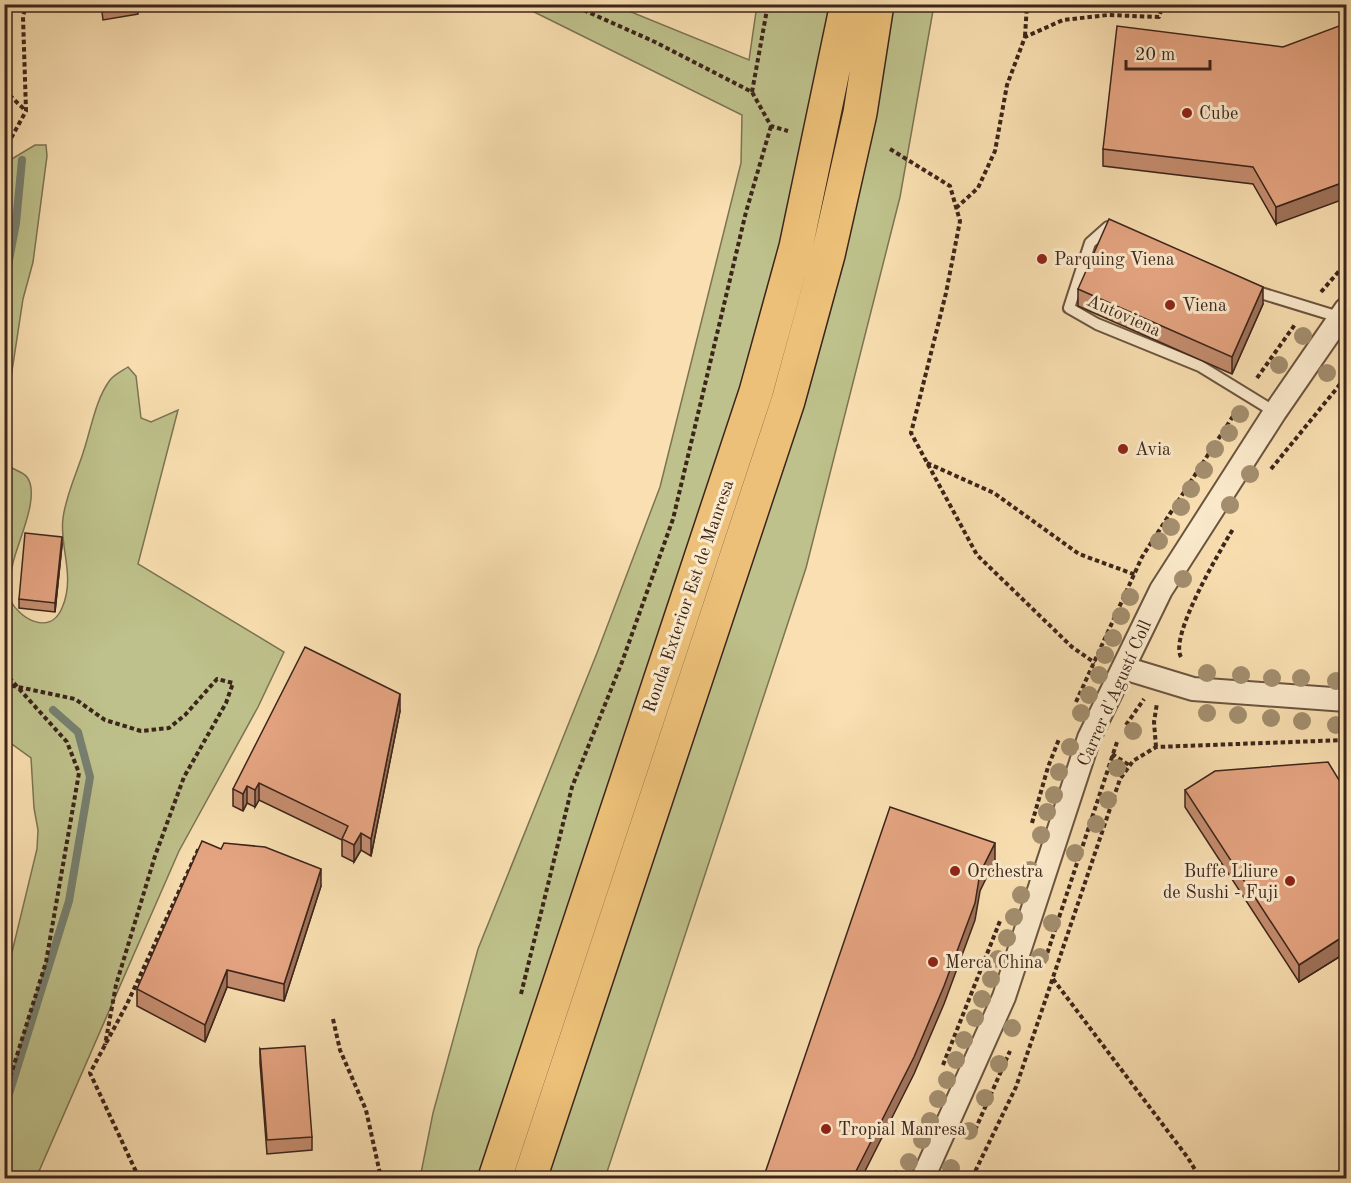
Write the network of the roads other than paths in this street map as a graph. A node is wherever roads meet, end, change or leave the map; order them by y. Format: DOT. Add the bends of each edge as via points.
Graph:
graph roads {
  1 [pos="847,4"];
  2 [pos="877,4"];
  3 [pos="1125,235"];
  4 [pos="1239,285"];
  5 [pos="1343,313"];
  6 [pos="1275,412"];
  7 [pos="1124,668"];
  8 [pos="1347,700"];
  9 [pos="495,1179"];
  10 [pos="530,1179"];
  11 [pos="923,1179"];
  1 -- 9 [label="highway, Ronda Exterior Est de Manresa" via="796,247 756,392"];
  2 -- 10 [label="highway, Ronda Exterior Est de Manresa" via="858,124 828,255 788,401"];
  3 -- 6 [label="lane, Autoviena" via="1108,227 1090,243 1069,308 1097,324 1200,366"];
  4 -- 5 [label="lane" via="1308,308"];
  5 -- 6 [label="street, Carrer d'Agustí Coll"];
  6 -- 7 [label="street, Carrer d'Agustí Coll" via="1174,567"];
  7 -- 8 [label="street" via="1193,689"];
  7 -- 11 [label="street, Carrer d'Agustí Coll" via="1089,738 1004,997"];
}
